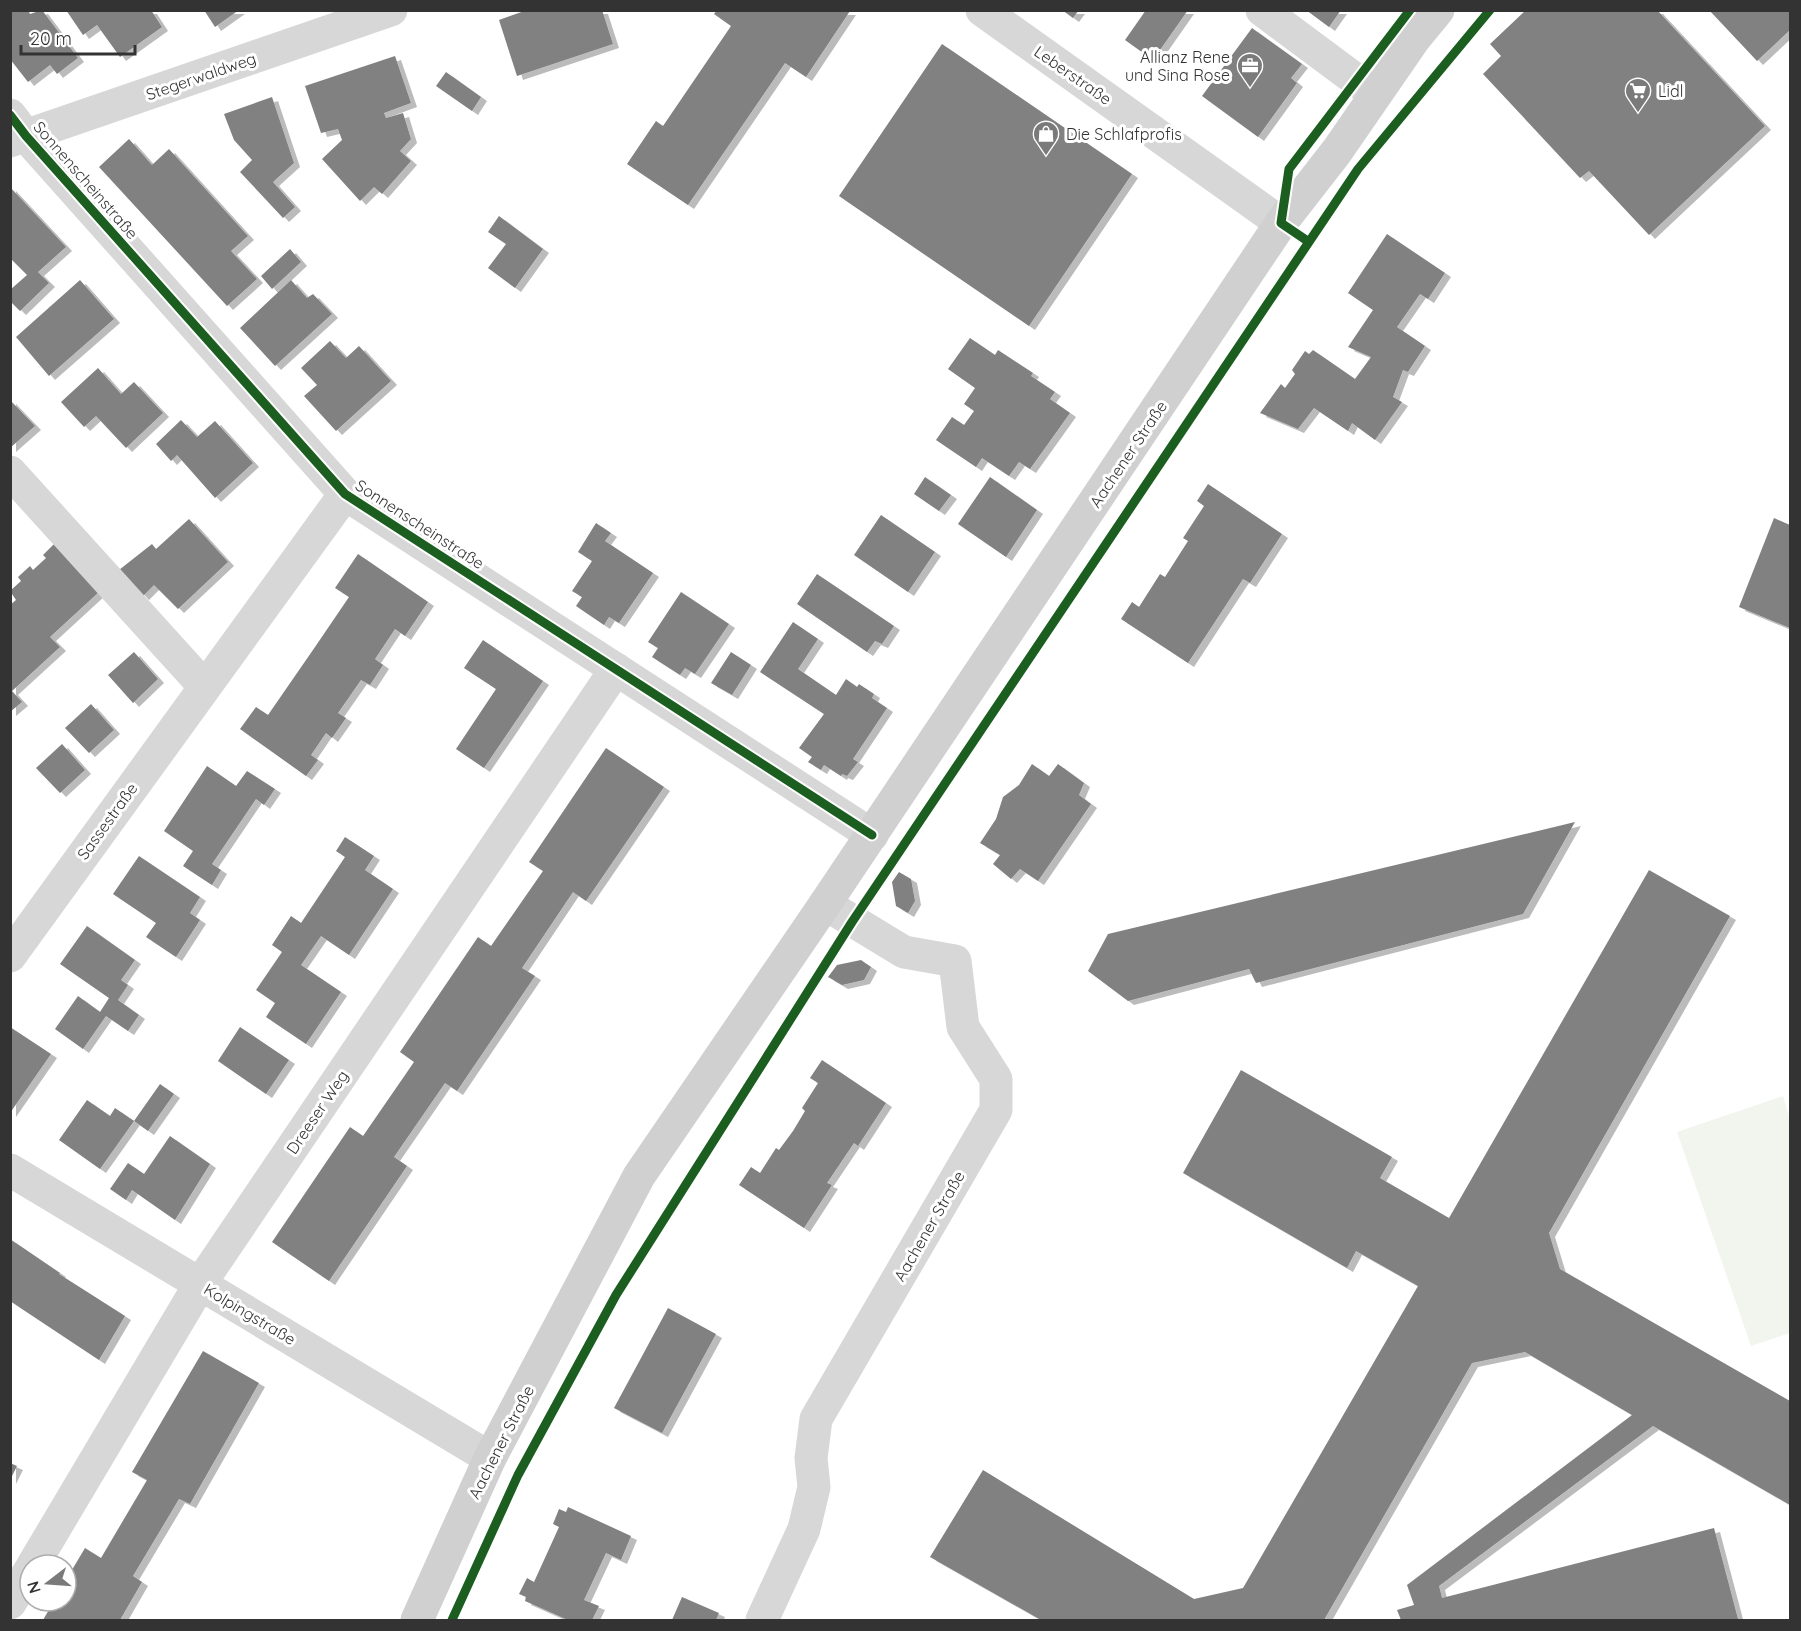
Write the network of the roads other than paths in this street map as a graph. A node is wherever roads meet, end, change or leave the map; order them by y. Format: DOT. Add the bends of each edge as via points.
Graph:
graph roads {
  1 [pos="391,10"];
  2 [pos="982,10"];
  3 [pos="1263,10"];
  4 [pos="1438,10"];
  5 [pos="1375,94"];
  6 [pos="16,130"];
  7 [pos="1281,223"];
  8 [pos="10,472"];
  9 [pos="345,494"];
  10 [pos="616,669"];
  11 [pos="204,686"];
  12 [pos="872,835"];
  13 [pos="825,904"];
  14 [pos="10,956"];
  15 [pos="10,1170"];
  16 [pos="200,1284"];
  17 [pos="490,1458"];
  18 [pos="40,1553"];
  19 [pos="18,1590"];
  20 [pos="10,1603"];
  21 [pos="417,1620"];
  22 [pos="762,1620"];
  1 -- 6 [label="street, Stegerwaldweg"];
  2 -- 7 [label="street, Leberstraße"];
  3 -- 5 [label="street"];
  4 -- 5 [label="main road, Aachener Straße"];
  5 -- 7 [label="main road, Aachener Straße"];
  6 -- 9 [label="street, Sonnenscheinstraße"];
  7 -- 12 [label="main road, Aachener Straße"];
  8 -- 11 [label="street"];
  9 -- 10 [label="street, Sonnenscheinstraße"];
  9 -- 11 [label="street, Sassestraße"];
  10 -- 12 [label="street, Sonnenscheinstraße"];
  10 -- 16 [label="street, Dreeser Weg"];
  11 -- 14 [label="street, Sassestraße"];
  12 -- 13 [label="main road, Aachener Straße"];
  13 -- 17 [label="main road, Aachener Straße" via="639,1176"];
  13 -- 22 [label="street, Aachener Straße" via="904,952 955,961 963,1027 996,1079 996,1110 816,1419 811,1458 814,1487 804,1528"];
  15 -- 16 [label="street, Kolpingstraße"];
  16 -- 17 [label="street, Kolpingstraße"];
  16 -- 18 [label="street, Dreeser Weg"];
  17 -- 21 [label="main road, Aachener Straße"];
  19 -- 20 [label="street"];
}
